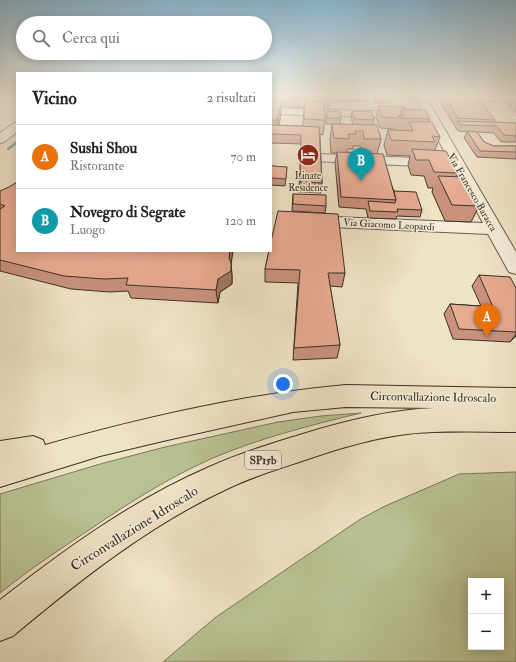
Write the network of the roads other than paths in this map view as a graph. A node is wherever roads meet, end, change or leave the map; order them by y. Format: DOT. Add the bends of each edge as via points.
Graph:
graph roads {
  1 [pos="436,126"];
  2 [pos="16,127"];
  3 [pos="0,138"];
  4 [pos="319,158"];
  5 [pos="457,164"];
  6 [pos="291,220"];
  7 [pos="495,229"];
  8 [pos="516,268"];
  9 [pos="516,384"];
  10 [pos="346,396"];
  11 [pos="516,399"];
  12 [pos="516,420"];
  13 [pos="163,428"];
  14 [pos="0,455"];
  15 [pos="0,472"];
  16 [pos="40,590"];
  17 [pos="0,623"];
  18 [pos="0,631"];
  1 -- 5 [label="street, Via Francesco Baracca"];
  2 -- 3 [label="street"];
  4 -- 5 [label="street"];
  5 -- 7 [label="street, Via Francesco Baracca"];
  6 -- 7 [label="street, Via Giacomo Leopardi"];
  7 -- 8 [label="street, Via Francesco Baracca"];
  9 -- 10 [label="main road" via="412,383"];
  10 -- 11 [label="main road, Circonvallazione Idroscalo"];
  10 -- 13 [label="main road, Circonvallazione Idroscalo" via="274,404"];
  12 -- 16 [label="main road, Circonvallazione Idroscalo / SP15b" via="433,420 391,425 334,438 253,463 169,504 108,542"];
  13 -- 14 [label="main road"];
  13 -- 15 [label="main road, Circonvallazione Idroscalo"];
  16 -- 17 [label="main road, Circonvallazione Idroscalo / SP15b"];
  16 -- 18 [label="main road"];
}
